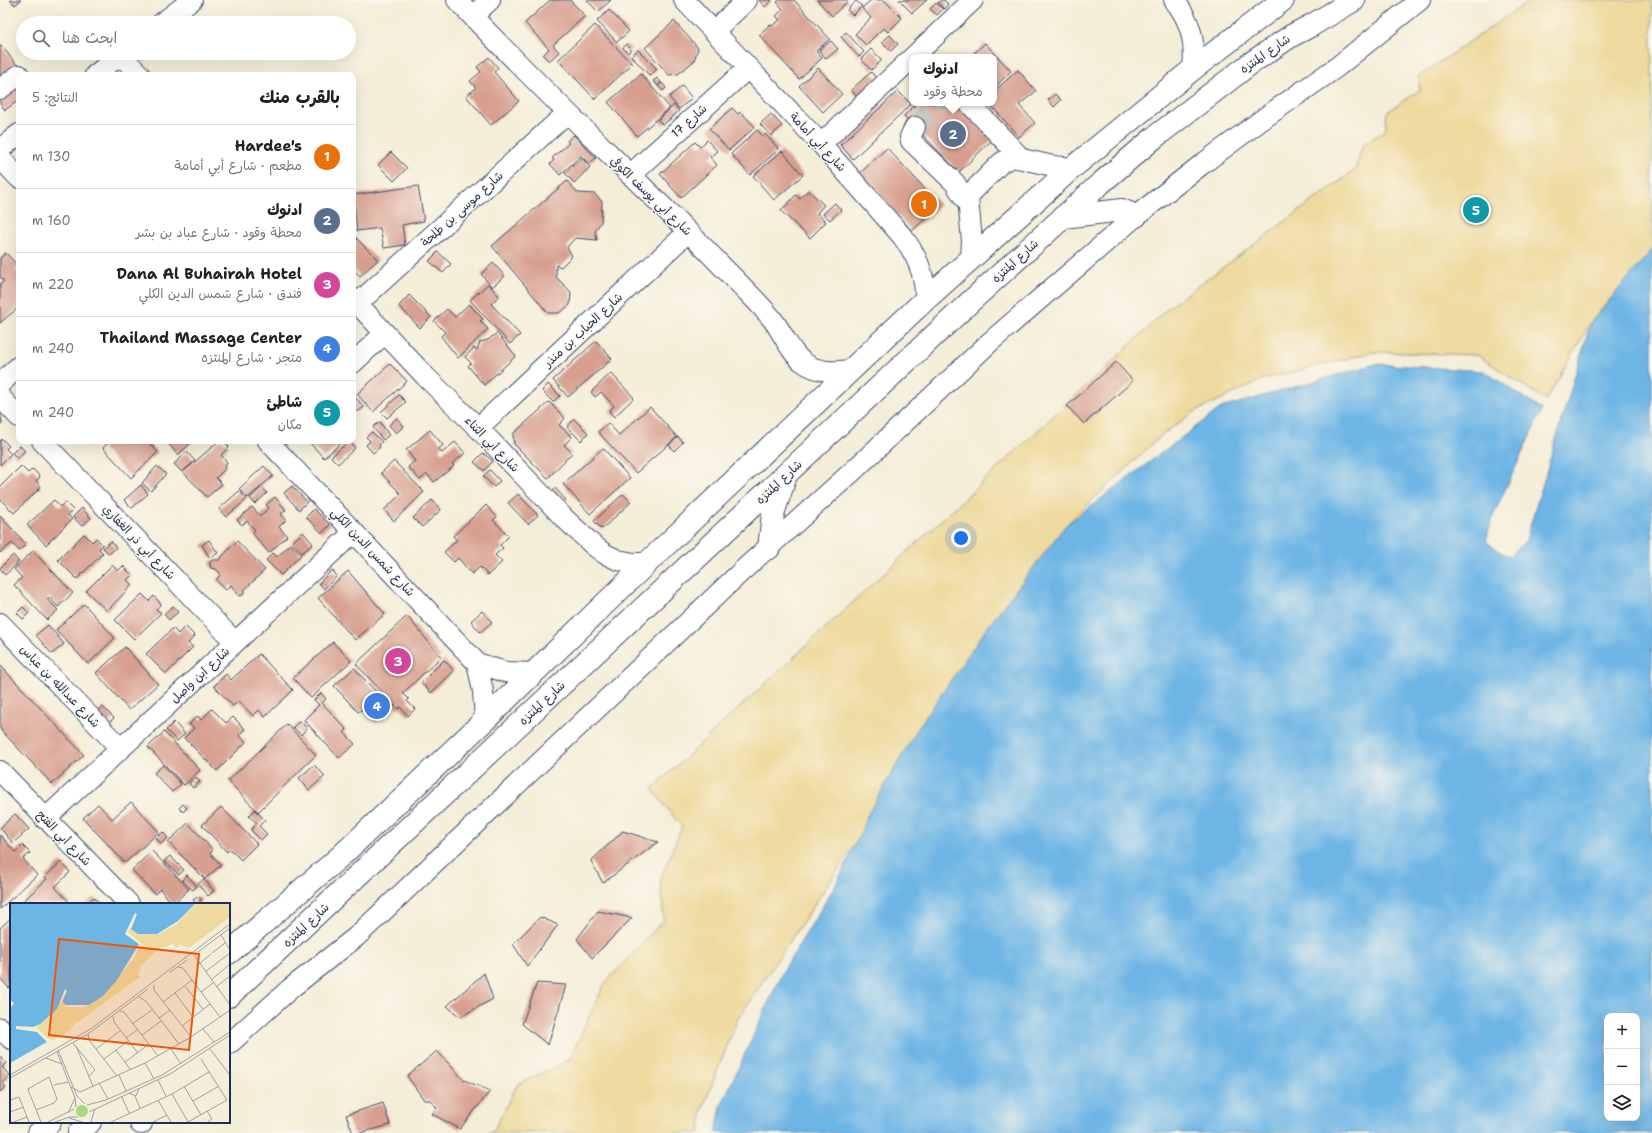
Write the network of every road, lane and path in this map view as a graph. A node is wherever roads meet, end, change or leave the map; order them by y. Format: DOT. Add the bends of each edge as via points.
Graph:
graph roads {
  1 [pos="192,0"];
  2 [pos="457,0"];
  3 [pos="490,0"];
  4 [pos="684,0"];
  5 [pos="747,0"];
  6 [pos="973,0"];
  7 [pos="1175,0"];
  8 [pos="1283,0"];
  9 [pos="1325,0"];
  10 [pos="1354,0"];
  11 [pos="1420,0"];
  12 [pos="171,16"];
  13 [pos="473,16"];
  14 [pos="714,31"];
  15 [pos="1291,36"];
  16 [pos="915,54"];
  17 [pos="114,60"];
  18 [pos="127,60"];
  19 [pos="909,60"];
  20 [pos="748,68"];
  21 [pos="1193,69"];
  22 [pos="99,72"];
  23 [pos="137,72"];
  24 [pos="16,78"];
  25 [pos="0,89"];
  26 [pos="972,106"];
  27 [pos="567,113"];
  28 [pos="915,127"];
  29 [pos="16,136"];
  30 [pos="821,144"];
  31 [pos="0,148"];
  32 [pos="0,158"];
  33 [pos="1021,158"];
  34 [pos="1072,168"];
  35 [pos="16,175"];
  36 [pos="630,175"];
  37 [pos="968,204"];
  38 [pos="1136,216"];
  39 [pos="1063,217"];
  40 [pos="688,232"];
  41 [pos="971,260"];
  42 [pos="356,300"];
  43 [pos="925,300"];
  44 [pos="356,302"];
  45 [pos="384,333"];
  46 [pos="356,360"];
  47 [pos="16,369"];
  48 [pos="852,370"];
  49 [pos="0,384"];
  50 [pos="0,397"];
  51 [pos="16,414"];
  52 [pos="478,428"];
  53 [pos="45,444"];
  54 [pos="272,444"];
  55 [pos="786,475"];
  56 [pos="354,532"];
  57 [pos="769,548"];
  58 [pos="647,563"];
  59 [pos="0,623"];
  60 [pos="235,642"];
  61 [pos="477,663"];
  62 [pos="534,673"];
  63 [pos="485,720"];
  64 [pos="121,749"];
  65 [pos="0,771"];
  66 [pos="45,819"];
  67 [pos="344,854"];
  68 [pos="128,903"];
  69 [pos="324,908"];
  70 [pos="230,952"];
  71 [pos="230,962"];
  72 [pos="230,981"];
  73 [pos="230,995"];
  74 [pos="0,1028"];
  75 [pos="10,1038"];
  76 [pos="230,1043"];
  77 [pos="49,1123"];
  78 [pos="89,1123"];
  79 [pos="39,1133"];
  80 [pos="79,1133"];
  1 -- 12 [label="street"];
  2 -- 13 [label="street, شارع أبي يوسف الكوفي"];
  3 -- 13 [label="street"];
  4 -- 14 [label="street, شارع أبي أمامة"];
  5 -- 14 [label="street"];
  6 -- 16 [label="street"];
  7 -- 21 [label="street" via="1184,12 1191,30 1195,54"];
  8 -- 21 [label="main road"];
  9 -- 15 [label="main road"];
  10 -- 15 [label="main road, شارع المنتزه"];
  11 -- 38 [label="street" via="1337,67 1243,134"];
  13 -- 27 [label="street, شارع أبي يوسف الكوفي"];
  14 -- 20 [label="street, شارع أبي أمامة"];
  15 -- 39 [label="main road, شارع المنتزه" via="1251,63 1161,132"];
  17 -- 22 [label="street"];
  18 -- 23 [label="street"];
  19 -- 30 [label="street"];
  20 -- 30 [label="street, شارع أبي أمامة"];
  20 -- 36 [label="street, شارع 17"];
  21 -- 34 [label="main road"];
  24 -- 25 [label="street"];
  26 -- 33 [label="street"];
  27 -- 36 [label="street, شارع أبي يوسف الكوفي"];
  27 -- 42 [label="street, شارع موسى بن طلحة"];
  28 -- 37 [label="street" via="910,137 911,141 955,183"];
  29 -- 31 [label="street"];
  30 -- 43 [label="street, شارع أبي أمامة" via="911,247 923,274"];
  32 -- 35 [label="street"];
  33 -- 34 [label="street"];
  33 -- 37 [label="street" via="1013,157 1002,162 972,191"];
  34 -- 41 [label="main road"];
  36 -- 40 [label="street, شارع أبي يوسف الكوفي"];
  37 -- 41 [label="street" via="972,241"];
  38 -- 39 [label="main road" via="1122,210"];
  38 -- 57 [label="street" via="990,342"];
  39 -- 55 [label="main road, شارع المنتزه"];
  40 -- 48 [label="street, شارع أبي يوسف الكوفي" via="765,312 802,361 825,371"];
  40 -- 52 [label="street, شارع الحباب بن منذر"];
  41 -- 43 [label="main road"];
  43 -- 48 [label="main road"];
  44 -- 45 [label="street, شارع أبي الثناء"];
  45 -- 46 [label="street"];
  45 -- 52 [label="street, شارع أبي الثناء"];
  47 -- 49 [label="street"];
  48 -- 58 [label="main road"];
  50 -- 51 [label="street"];
  52 -- 58 [label="street, شارع أبي الثناء" via="593,545 618,560"];
  53 -- 60 [label="street, شارع أبي ذر الغفاري"];
  54 -- 56 [label="street, شارع شمس الدين الكلي"];
  55 -- 57 [label="main road" via="773,514"];
  55 -- 69 [label="main road, شارع المنتزه"];
  56 -- 60 [label="street, شارع ابن واصل"];
  56 -- 61 [label="street, شارع شمس الدين الكلي"];
  57 -- 76 [label="street" via="369,926 291,988"];
  58 -- 62 [label="main road"];
  59 -- 64 [label="street, شارع عبدالله بن عباس"];
  60 -- 64 [label="street, شارع ابن واصل"];
  61 -- 62 [label="street, شارع شمس الدين الكلي" via="505,672"];
  61 -- 63 [label="street" via="483,691"];
  62 -- 63 [label="main road"];
  63 -- 67 [label="main road"];
  64 -- 66 [label="street, شارع ابن واصل"];
  65 -- 66 [label="street, شارع أبي الفتح"];
  66 -- 68 [label="street, شارع أبي الفتح"];
  67 -- 69 [label="main road" via="340,868 313,898 317,907"];
  67 -- 70 [label="main road"];
  69 -- 73 [label="main road, شارع المنتزه"];
  71 -- 72 [label="main road" via="233,971"];
  74 -- 75 [label="street"];
  77 -- 79 [label="main road"];
  78 -- 80 [label="main road"];
}
